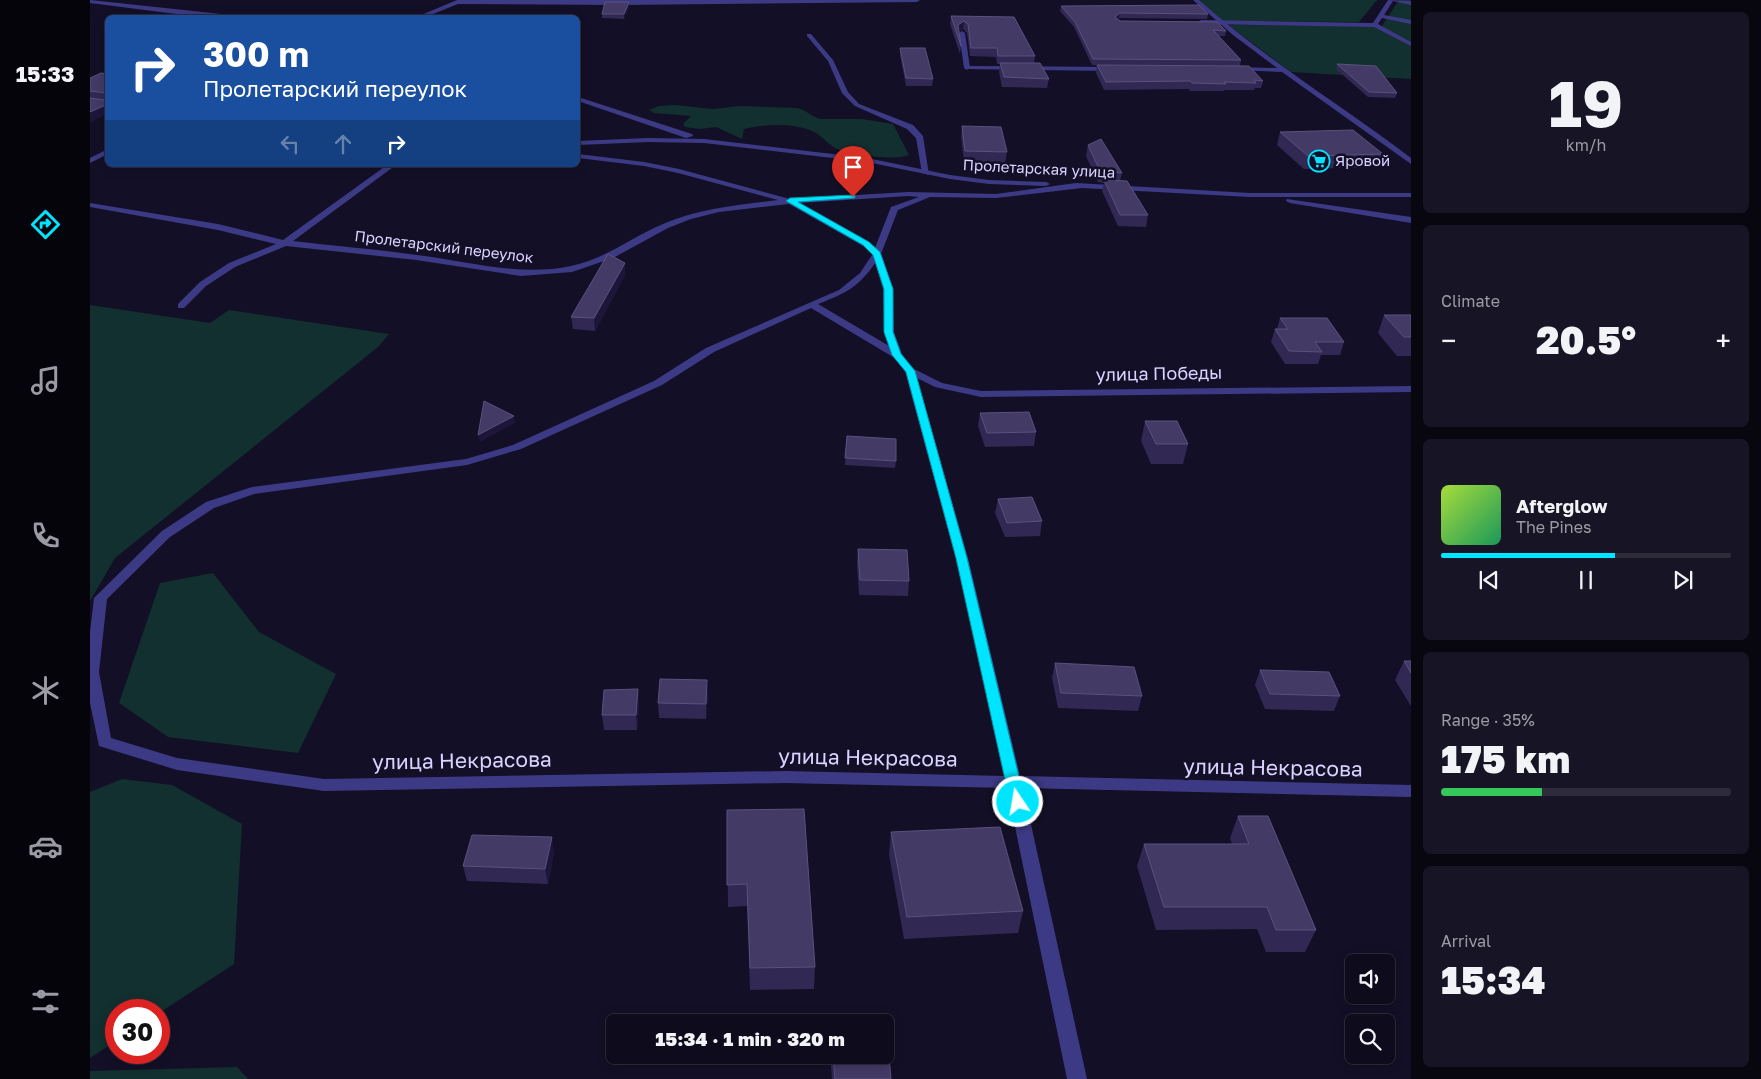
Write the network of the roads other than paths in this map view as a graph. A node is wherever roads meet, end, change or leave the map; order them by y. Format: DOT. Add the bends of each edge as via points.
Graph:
graph roads {
  1 [pos="853,0"];
  2 [pos="917,0"];
  3 [pos="1196,0"];
  4 [pos="1393,0"];
  5 [pos="90,1"];
  6 [pos="459,1"];
  7 [pos="735,1"];
  8 [pos="621,2"];
  9 [pos="1411,3"];
  10 [pos="206,15"];
  11 [pos="424,15"];
  12 [pos="1380,16"];
  13 [pos="1193,22"];
  14 [pos="1220,22"];
  15 [pos="1411,22"];
  16 [pos="1375,25"];
  17 [pos="962,33"];
  18 [pos="809,35"];
  19 [pos="1411,44"];
  20 [pos="1124,69"];
  21 [pos="1232,69"];
  22 [pos="1280,70"];
  23 [pos="580,100"];
  24 [pos="704,141"];
  25 [pos="580,143"];
  26 [pos="105,153"];
  27 [pos="580,156"];
  28 [pos="90,161"];
  29 [pos="1411,162"];
  30 [pos="389,167"];
  31 [pos="926,173"];
  32 [pos="1085,185"];
  33 [pos="932,194"];
  34 [pos="1250,195"];
  35 [pos="1411,195"];
  36 [pos="790,201"];
  37 [pos="90,205"];
  38 [pos="1411,220"];
  39 [pos="285,243"];
  40 [pos="877,254"];
  41 [pos="811,304"];
  42 [pos="181,306"];
  43 [pos="897,355"];
  44 [pos="910,371"];
  45 [pos="1411,390"];
  46 [pos="1014,783"];
  47 [pos="1411,791"];
  48 [pos="1078,1079"];
  1 -- 2 [label="street"];
  1 -- 7 [label="street"];
  3 -- 14 [label="street"];
  4 -- 9 [label="street"];
  4 -- 12 [label="street"];
  5 -- 10 [label="street"];
  6 -- 8 [label="street"];
  6 -- 11 [label="street"];
  7 -- 8 [label="street"];
  12 -- 15 [label="street"];
  12 -- 16 [label="street"];
  13 -- 14 [label="street"];
  14 -- 16 [label="street"];
  14 -- 22 [label="street"];
  16 -- 19 [label="street"];
  17 -- 20 [label="street" via="967,68"];
  18 -- 31 [label="street" via="831,60 845,93 857,105 910,127 920,138"];
  21 -- 22 [label="street"];
  22 -- 29 [label="street" via="1361,123"];
  23 -- 24 [label="street"];
  24 -- 25 [label="street, Пролетарская улица"];
  24 -- 31 [label="street, Пролетарская улица" via="867,160"];
  26 -- 28 [label="street"];
  27 -- 36 [label="street" via="679,171"];
  30 -- 39 [label="street"];
  31 -- 32 [label="street, Пролетарская улица" via="989,182"];
  32 -- 33 [label="street, Пролетарский переулок" via="996,196"];
  32 -- 34 [label="street, Пролетарская улица"];
  33 -- 36 [label="street, Пролетарский переулок"];
  33 -- 40 [label="street" via="894,209"];
  34 -- 35 [label="street, Пролетарская улица"];
  34 -- 38 [label="street"];
  36 -- 39 [label="street, Пролетарский переулок" via="688,217 610,256 572,270 549,272 521,273 416,257"];
  36 -- 40 [label="street" via="866,244"];
  37 -- 39 [label="street, Пролетарский переулок" via="218,227"];
  39 -- 42 [label="street" via="232,265 203,284"];
  40 -- 41 [label="street" via="863,275 842,292"];
  40 -- 43 [label="street" via="888,289 889,332"];
  41 -- 43 [label="street"];
  41 -- 46 [label="street, улица Некрасова" via="710,350 658,383 517,447 467,462 252,491 210,505 166,534 101,598 92,672 104,742 176,764 324,785 784,777"];
  43 -- 44 [label="street"];
  44 -- 45 [label="street, улица Победы" via="939,385 981,394"];
  44 -- 46 [label="street" via="962,558"];
  46 -- 47 [label="street, улица Некрасова"];
  46 -- 48 [label="street"];
}
